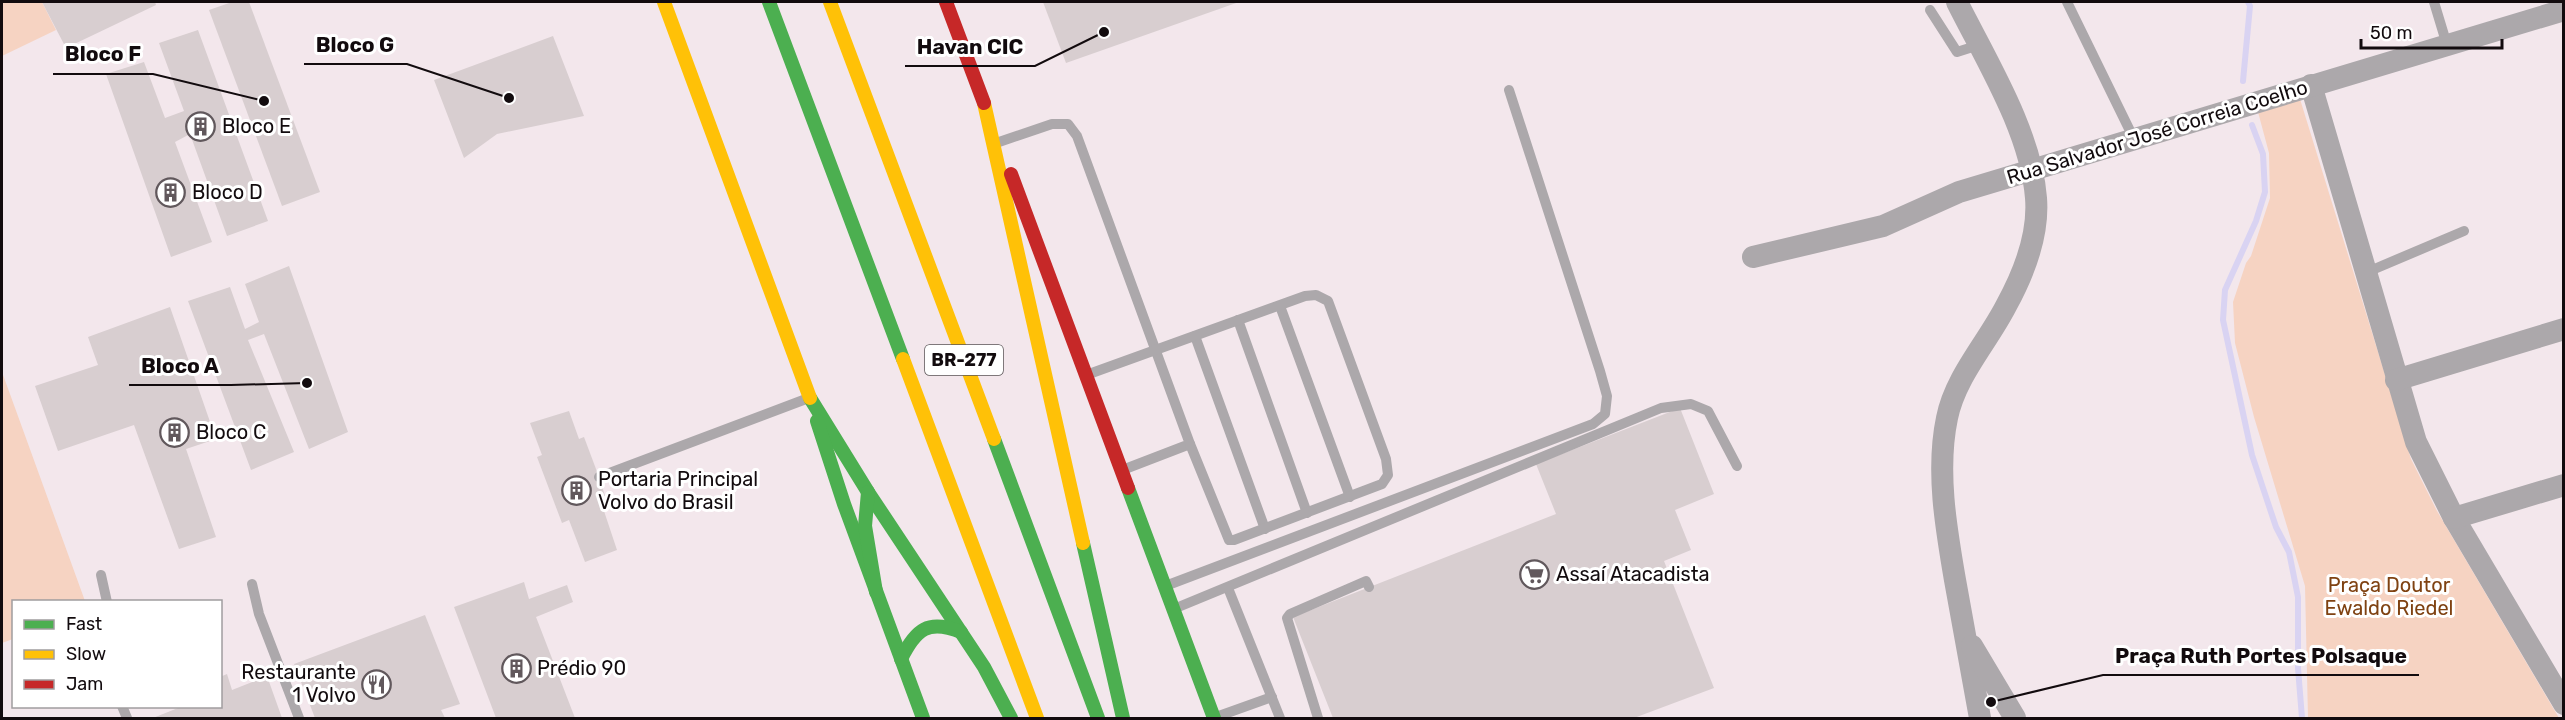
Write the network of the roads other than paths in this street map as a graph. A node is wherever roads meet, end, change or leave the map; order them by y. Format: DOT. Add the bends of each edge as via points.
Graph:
graph roads {
  1 [pos="664,2"];
  2 [pos="769,2"];
  3 [pos="830,2"];
  4 [pos="946,2"];
  5 [pos="1957,2"];
  6 [pos="2067,2"];
  7 [pos="2434,2"];
  8 [pos="1930,10"];
  9 [pos="2564,10"];
  10 [pos="1978,45"];
  11 [pos="2447,45"];
  12 [pos="2311,85"];
  13 [pos="1509,90"];
  14 [pos="984,103"];
  15 [pos="2134,139"];
  16 [pos="999,142"];
  17 [pos="2032,169"];
  18 [pos="2464,231"];
  19 [pos="1753,257"];
  20 [pos="2365,273"];
  21 [pos="1280,306"];
  22 [pos="1238,320"];
  23 [pos="2564,329"];
  24 [pos="1195,336"];
  25 [pos="1155,351"];
  26 [pos="1086,375"];
  27 [pos="2396,380"];
  28 [pos="810,398"];
  29 [pos="1190,444"];
  30 [pos="1737,466"];
  31 [pos="1122,471"];
  32 [pos="599,477"];
  33 [pos="2564,485"];
  34 [pos="868,492"];
  35 [pos="1350,497"];
  36 [pos="1307,513"];
  37 [pos="2454,518"];
  38 [pos="1265,529"];
  39 [pos="101,575"];
  40 [pos="252,584"];
  41 [pos="1367,584"];
  42 [pos="1165,586"];
  43 [pos="1228,588"];
  44 [pos="876,592"];
  45 [pos="107,600"];
  46 [pos="1173,609"];
  47 [pos="961,632"];
  48 [pos="1964,632"];
  49 [pos="901,659"];
  50 [pos="2557,680"];
  51 [pos="1272,697"];
  52 [pos="2564,704"];
  53 [pos="299,718"];
  54 [pos="923,718"];
  55 [pos="1011,718"];
  56 [pos="1037,718"];
  57 [pos="1098,718"];
  58 [pos="1123,718"];
  59 [pos="1214,718"];
  60 [pos="1280,718"];
  61 [pos="1318,718"];
  62 [pos="1980,718"];
  63 [pos="2015,718"];
  1 -- 28 [label="main road"];
  2 -- 56 [label="main road, BR-277"];
  3 -- 57 [label="main road, BR-277"];
  4 -- 14 [label="main road"];
  5 -- 10 [label="street"];
  6 -- 15 [label="lane"];
  7 -- 11 [label="lane"];
  8 -- 10 [label="lane" via="1957,52"];
  9 -- 11 [label="street, Rua Salvador José Correia Coelho"];
  10 -- 17 [label="street" via="2004,97"];
  11 -- 12 [label="street, Rua Salvador José Correia Coelho"];
  12 -- 15 [label="street, Rua Salvador José Correia Coelho"];
  12 -- 20 [label="street"];
  13 -- 42 [label="lane" via="1605,387 1605,414 1593,424"];
  14 -- 16 [label="main road"];
  14 -- 58 [label="main road"];
  15 -- 17 [label="street, Rua Salvador José Correia Coelho"];
  16 -- 25 [label="lane" via="1052,124 1068,124 1077,136"];
  16 -- 26 [label="main road"];
  17 -- 19 [label="street, Rua Salvador José Correia Coelho" via="1959,192 1883,226"];
  17 -- 48 [label="street" via="2036,208 2028,254 2006,306 1959,384 1947,417 1943,481"];
  18 -- 20 [label="lane"];
  20 -- 27 [label="street"];
  21 -- 22 [label="lane"];
  21 -- 35 [label="lane"];
  21 -- 35 [label="lane" via="1316,295 1328,302 1386,459 1388,475 1382,484"];
  22 -- 24 [label="lane"];
  22 -- 36 [label="lane"];
  23 -- 27 [label="street"];
  24 -- 25 [label="lane"];
  24 -- 38 [label="lane"];
  25 -- 26 [label="lane"];
  25 -- 29 [label="lane"];
  26 -- 31 [label="main road"];
  27 -- 37 [label="street" via="2416,442"];
  28 -- 32 [label="lane"];
  28 -- 34 [label="main road"];
  28 -- 44 [label="main road"];
  29 -- 31 [label="lane"];
  29 -- 38 [label="lane" via="1226,536 1234,540"];
  30 -- 43 [label="lane" via="1708,411 1691,404 1661,408"];
  31 -- 42 [label="main road"];
  33 -- 37 [label="street"];
  34 -- 44 [label="main road" via="865,526"];
  34 -- 47 [label="main road"];
  35 -- 36 [label="lane"];
  36 -- 38 [label="lane"];
  37 -- 50 [label="street"];
  39 -- 45 [label="lane"];
  40 -- 53 [label="lane"];
  41 -- 61 [label="lane" via="1287,618"];
  42 -- 46 [label="main road"];
  43 -- 46 [label="lane"];
  43 -- 51 [label="lane"];
  44 -- 49 [label="main road"];
  46 -- 59 [label="main road"];
  47 -- 49 [label="main road" via="945,624 931,625 917,632"];
  47 -- 55 [label="main road"];
  48 -- 62 [label="street"];
  48 -- 63 [label="street"];
  49 -- 54 [label="main road"];
  50 -- 52 [label="street"];
  51 -- 59 [label="lane"];
  51 -- 60 [label="lane"];
}
